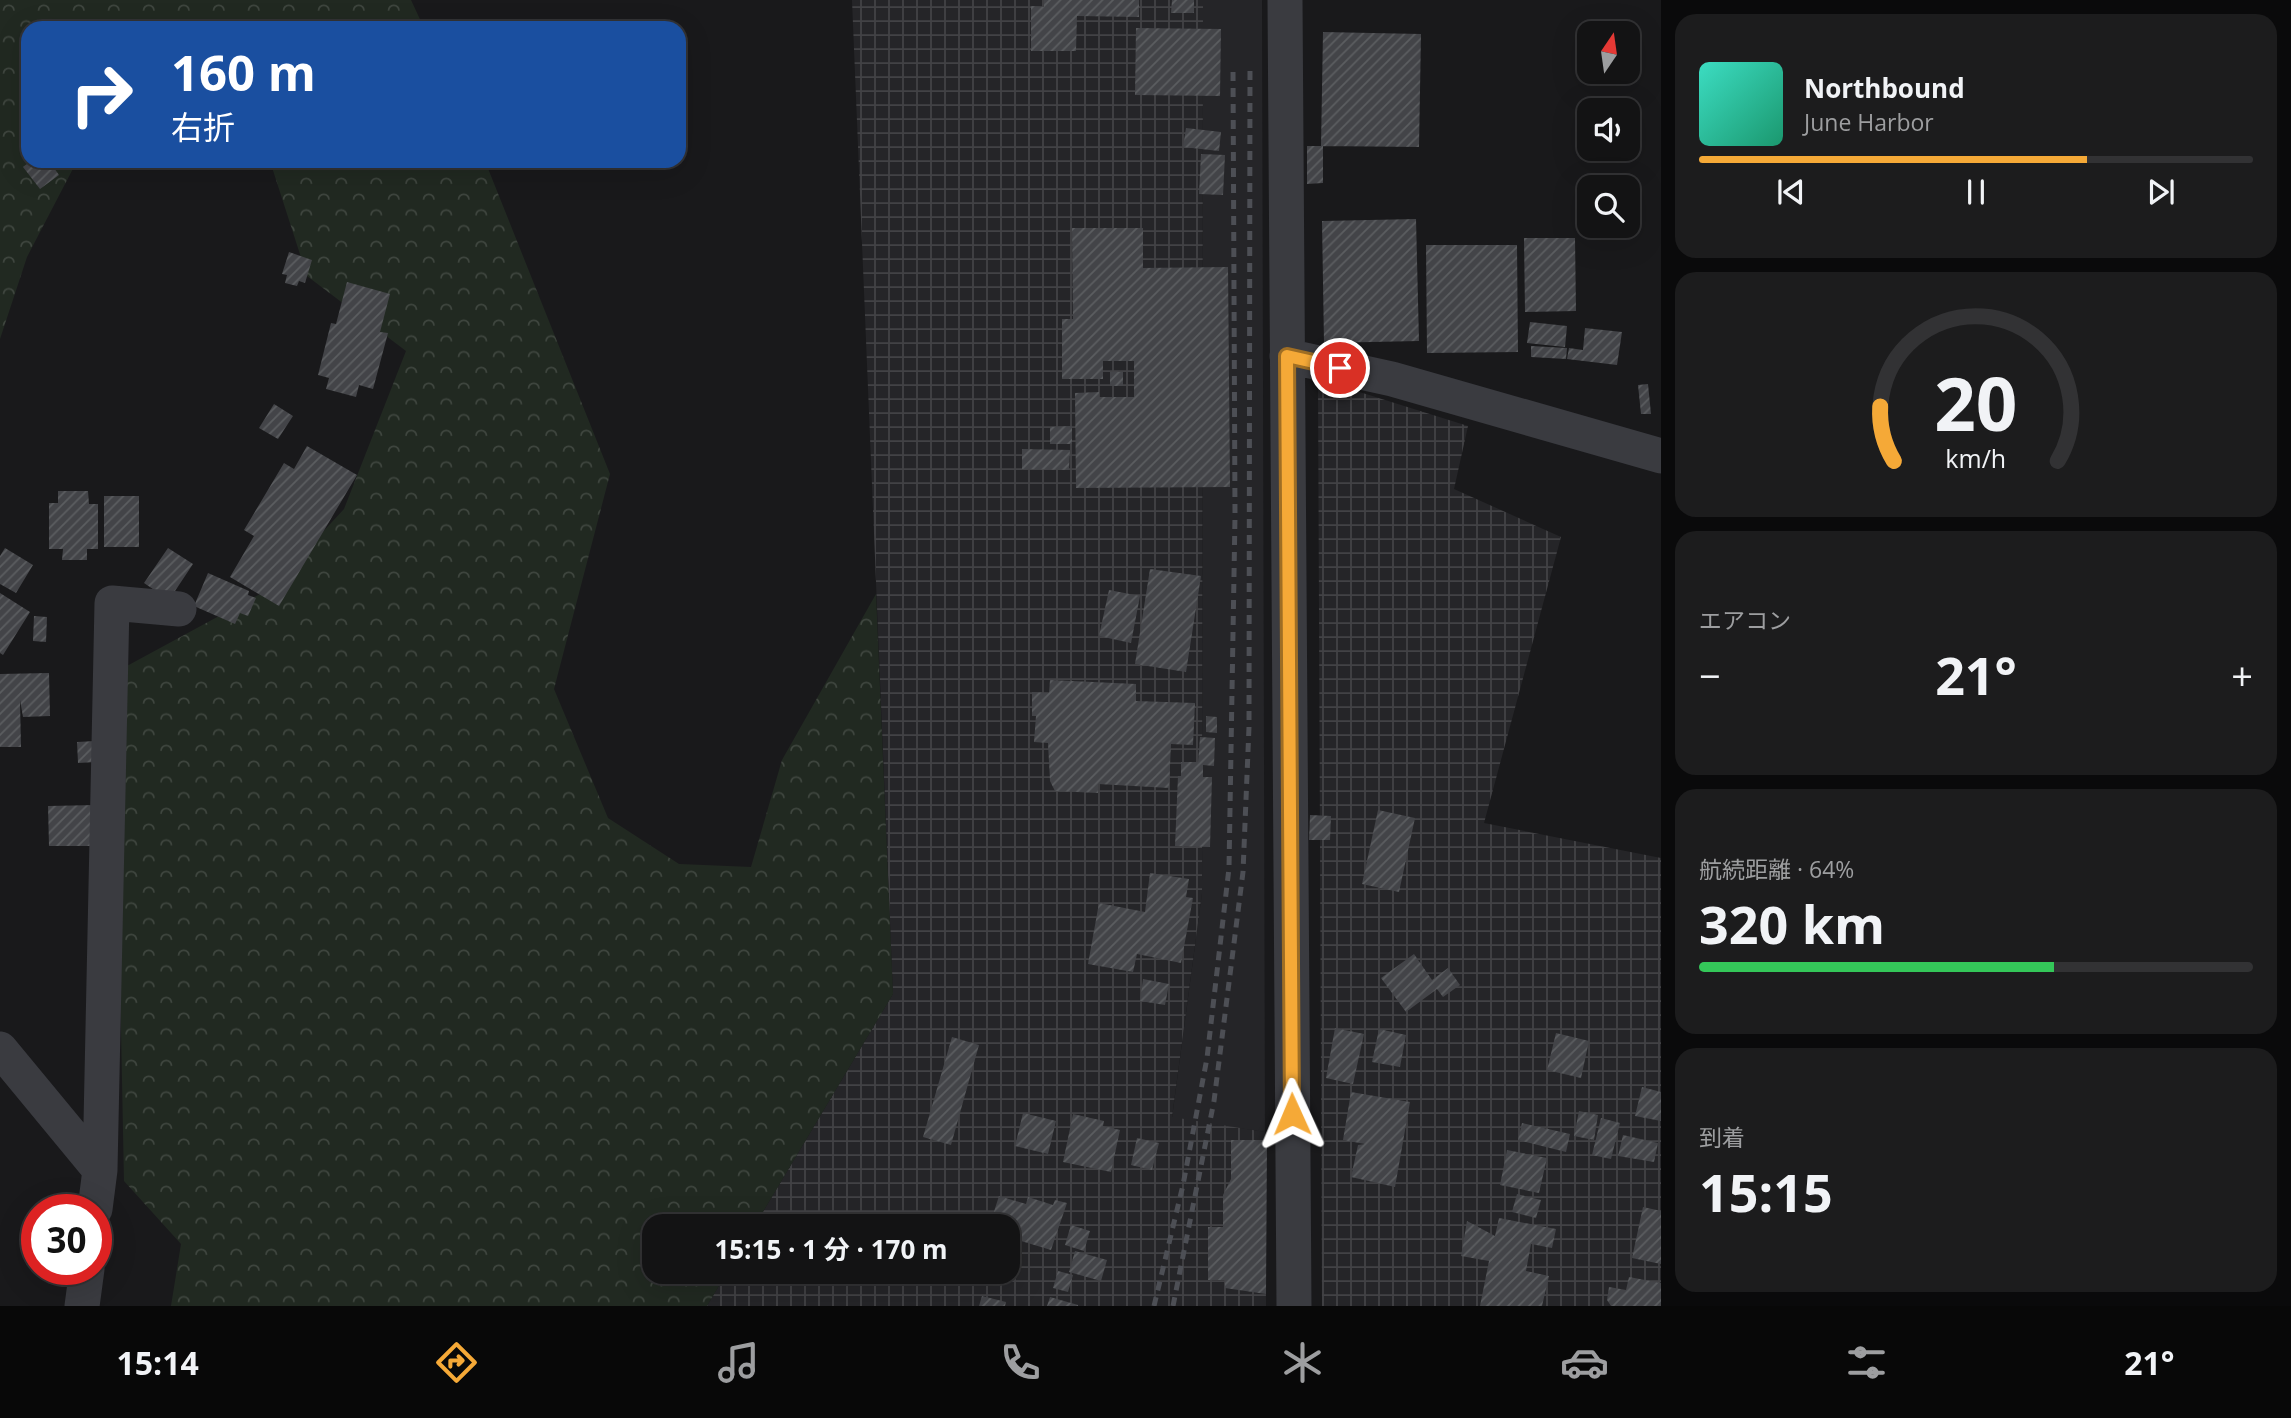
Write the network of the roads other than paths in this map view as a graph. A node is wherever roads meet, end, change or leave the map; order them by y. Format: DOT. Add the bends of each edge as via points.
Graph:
graph roads {
  1 [pos="1285,0"];
  2 [pos="1287,356"];
  3 [pos="1661,456"];
  4 [pos="179,609"];
  5 [pos="0,1049"];
  6 [pos="100,1170"];
  7 [pos="97,1194"];
  8 [pos="85,1285"];
  9 [pos="82,1306"];
  10 [pos="1294,1306"];
  1 -- 2 [label="street"];
  2 -- 3 [label="street" via="1392,379"];
  2 -- 10 [label="street"];
  4 -- 6 [label="street" via="112,603"];
  5 -- 6 [label="street"];
  6 -- 7 [label="street"];
  8 -- 9 [label="street"];
}
